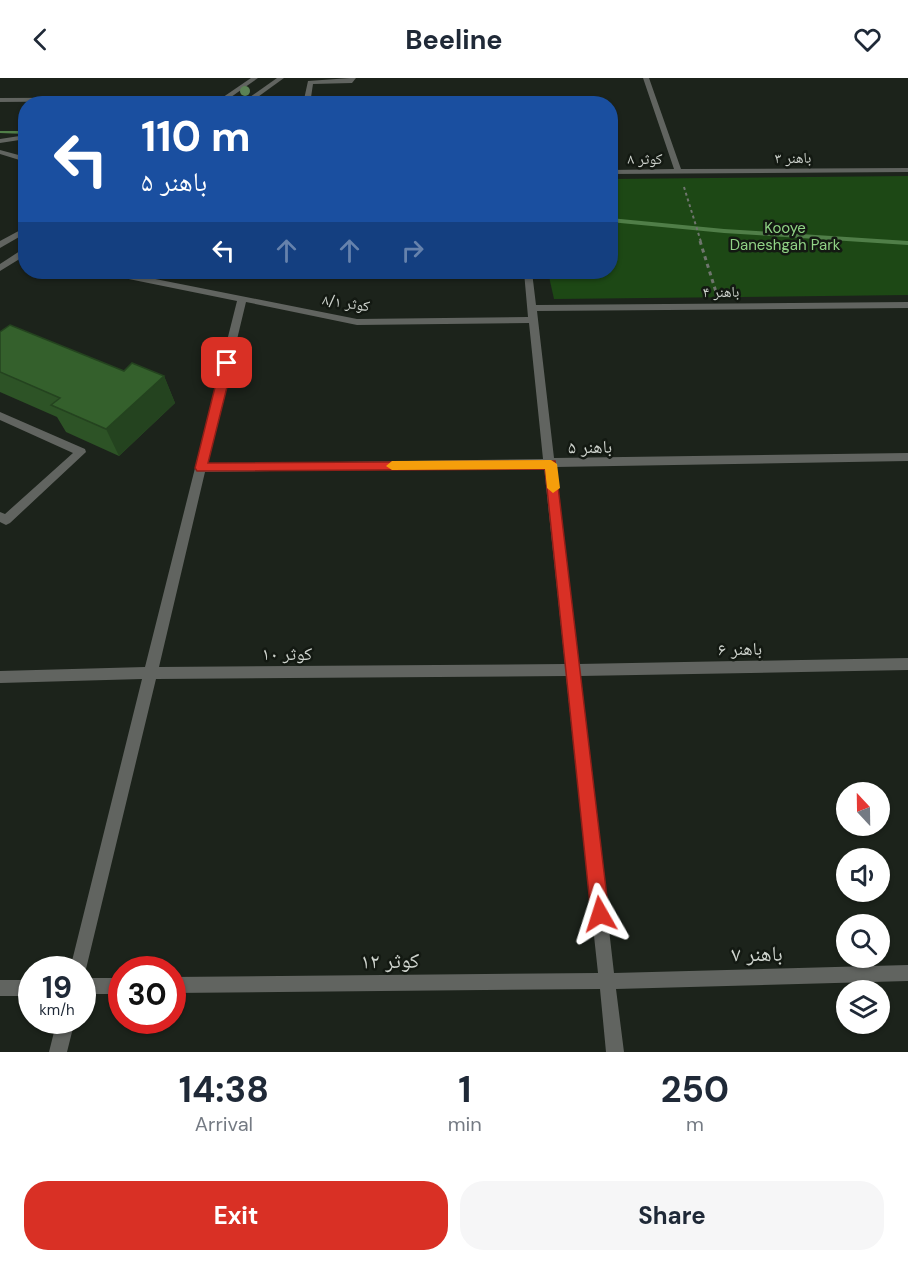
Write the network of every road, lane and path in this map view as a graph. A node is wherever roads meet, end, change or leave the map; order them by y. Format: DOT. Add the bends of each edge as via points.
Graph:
graph roads {
  1 [pos="255,78"];
  2 [pos="281,78"];
  3 [pos="353,78"];
  4 [pos="646,78"];
  5 [pos="227,96"];
  6 [pos="255,96"];
  7 [pos="307,96"];
  8 [pos="0,100"];
  9 [pos="18,100"];
  10 [pos="18,138"];
  11 [pos="0,141"];
  12 [pos="0,152"];
  13 [pos="18,158"];
  14 [pos="908,170"];
  15 [pos="618,172"];
  16 [pos="679,173"];
  17 [pos="18,234"];
  18 [pos="0,246"];
  19 [pos="18,256"];
  20 [pos="0,268"];
  21 [pos="142,279"];
  22 [pos="529,279"];
  23 [pos="242,300"];
  24 [pos="908,305"];
  25 [pos="721,307"];
  26 [pos="534,314"];
  27 [pos="0,416"];
  28 [pos="908,457"];
  29 [pos="551,464"];
  30 [pos="201,468"];
  31 [pos="0,516"];
  32 [pos="908,664"];
  33 [pos="574,670"];
  34 [pos="151,673"];
  35 [pos="0,676"];
  36 [pos="81,956"];
  37 [pos="908,973"];
  38 [pos="607,981"];
  39 [pos="186,985"];
  40 [pos="0,988"];
  41 [pos="18,988"];
  42 [pos="62,1034"];
  43 [pos="58,1052"];
  44 [pos="615,1052"];
  1 -- 5 [label="street"];
  2 -- 6 [label="street"];
  3 -- 7 [label="street" via="310,82"];
  4 -- 16 [label="street"];
  8 -- 9 [label="street"];
  10 -- 11 [label="street"];
  12 -- 13 [label="street"];
  14 -- 16 [label="street, باهنر ۳"];
  15 -- 16 [label="street, کوثر ۸"];
  16 -- 25 [label="path"];
  17 -- 18 [label="street"];
  19 -- 20 [label="street"];
  21 -- 23 [label="street, کوثر ۸/۱"];
  22 -- 26 [label="street"];
  23 -- 26 [label="street, کوثر ۸/۱" via="357,322"];
  23 -- 30 [label="street"];
  24 -- 25 [label="street, باهنر ۴"];
  25 -- 26 [label="street, باهنر ۴"];
  26 -- 29 [label="street"];
  27 -- 31 [label="street" via="81,452 6,520"];
  28 -- 29 [label="street, باهنر ۵"];
  29 -- 30 [label="street, باهنر ۵"];
  29 -- 33 [label="street"];
  30 -- 34 [label="street"];
  32 -- 33 [label="street, باهنر ۶"];
  33 -- 34 [label="street, کوثر ۱۰"];
  33 -- 38 [label="street"];
  34 -- 35 [label="street, کوثر ۱۰"];
  34 -- 36 [label="street"];
  37 -- 38 [label="street, باهنر ۷"];
  38 -- 39 [label="street, کوثر ۱۲"];
  38 -- 44 [label="street"];
  40 -- 41 [label="street"];
  42 -- 43 [label="street"];
}
